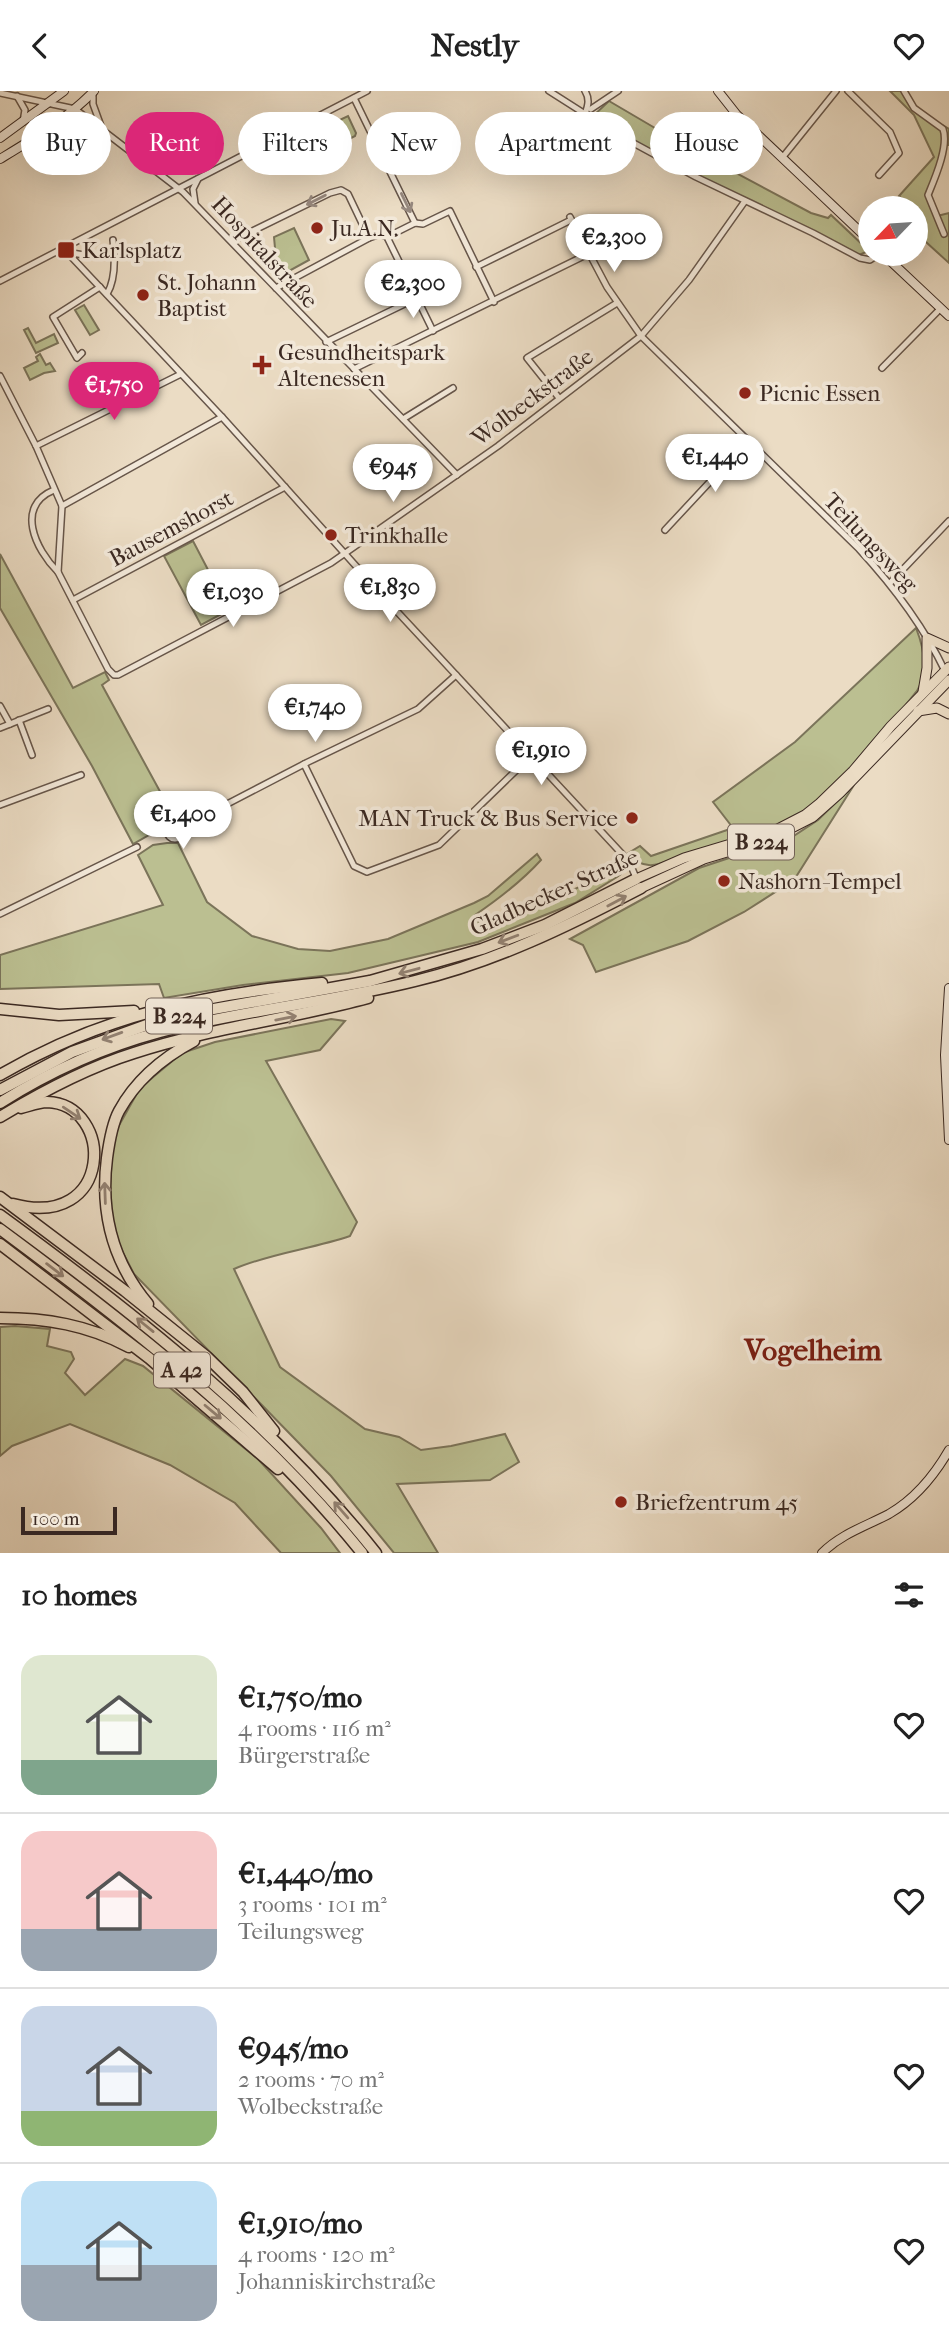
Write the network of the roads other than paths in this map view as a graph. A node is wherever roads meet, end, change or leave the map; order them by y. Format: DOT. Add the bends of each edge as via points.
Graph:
graph roads {
  1 [pos="64,91"];
  2 [pos="93,91"];
  3 [pos="367,91"];
  4 [pos="549,91"];
  5 [pos="585,91"];
  6 [pos="618,91"];
  7 [pos="718,91"];
  8 [pos="836,91"];
  9 [pos="848,91"];
  10 [pos="904,91"];
  11 [pos="0,93"];
  12 [pos="17,96"];
  13 [pos="354,98"];
  14 [pos="50,103"];
  15 [pos="75,109"];
  16 [pos="591,109"];
  17 [pos="25,112"];
  18 [pos="37,112"];
  19 [pos="79,112"];
  20 [pos="96,112"];
  21 [pos="582,112"];
  22 [pos="586,112"];
  23 [pos="21,124"];
  24 [pos="111,135"];
  25 [pos="0,138"];
  26 [pos="636,146"];
  27 [pos="782,158"];
  28 [pos="0,159"];
  29 [pos="879,175"];
  30 [pos="198,178"];
  31 [pos="178,188"];
  32 [pos="745,201"];
  33 [pos="195,202"];
  34 [pos="415,223"];
  35 [pos="858,230"];
  36 [pos="944,234"];
  37 [pos="387,237"];
  38 [pos="369,238"];
  39 [pos="113,240"];
  40 [pos="232,241"];
  41 [pos="63,248"];
  42 [pos="72,253"];
  43 [pos="588,254"];
  44 [pos="84,255"];
  45 [pos="858,257"];
  46 [pos="894,266"];
  47 [pos="476,267"];
  48 [pos="0,281"];
  49 [pos="100,287"];
  50 [pos="276,288"];
  51 [pos="107,294"];
  52 [pos="417,298"];
  53 [pos="494,302"];
  54 [pos="617,303"];
  55 [pos="941,308"];
  56 [pos="949,316"];
  57 [pos="433,331"];
  58 [pos="641,336"];
  59 [pos="326,342"];
  60 [pos="82,353"];
  61 [pos="882,367"];
  62 [pos="354,369"];
  63 [pos="181,374"];
  64 [pos="0,376"];
  65 [pos="453,388"];
  66 [pos="559,398"];
  67 [pos="222,417"];
  68 [pos="403,419"];
  69 [pos="747,442"];
  70 [pos="36,446"];
  71 [pos="457,475"];
  72 [pos="285,487"];
  73 [pos="54,489"];
  74 [pos="62,506"];
  75 [pos="949,521"];
  76 [pos="665,530"];
  77 [pos="345,554"];
  78 [pos="58,572"];
  79 [pos="890,583"];
  80 [pos="73,600"];
  81 [pos="928,638"];
  82 [pos="949,648"];
  83 [pos="947,669"];
  84 [pos="456,675"];
  85 [pos="949,681"];
  86 [pos="922,692"];
  87 [pos="0,706"];
  88 [pos="48,709"];
  89 [pos="918,711"];
  90 [pos="949,713"];
  91 [pos="19,720"];
  92 [pos="10,724"];
  93 [pos="0,728"];
  94 [pos="32,755"];
  95 [pos="531,756"];
  96 [pos="304,764"];
  97 [pos="81,775"];
  98 [pos="0,805"];
  99 [pos="183,827"];
  100 [pos="137,846"];
  101 [pos="638,884"];
  102 [pos="0,914"];
  103 [pos="370,981"];
  104 [pos="416,981"];
  105 [pos="949,988"];
  106 [pos="0,1009"];
  107 [pos="157,1009"];
  108 [pos="236,1028"];
  109 [pos="0,1075"];
  110 [pos="0,1090"];
  111 [pos="0,1103"];
  112 [pos="4,1114"];
  113 [pos="949,1140"];
  114 [pos="3,1199"];
  115 [pos="0,1215"];
  116 [pos="0,1229"];
  117 [pos="0,1244"];
  118 [pos="0,1318"];
  119 [pos="163,1322"];
  120 [pos="149,1358"];
  121 [pos="949,1451"];
  122 [pos="304,1469"];
  123 [pos="345,1532"];
  124 [pos="362,1553"];
  125 [pos="376,1553"];
  126 [pos="822,1553"];
  1 -- 14 [label="main road"];
  2 -- 15 [label="main road"];
  2 -- 20 [label="street"];
  3 -- 13 [label="street"];
  4 -- 21 [label="street"];
  5 -- 22 [label="street"];
  6 -- 16 [label="street"];
  7 -- 27 [label="main road"];
  8 -- 27 [label="street"];
  9 -- 29 [label="street" via="890,132 899,153"];
  10 -- 36 [label="street" via="914,109 946,134 945,152 929,195"];
  11 -- 12 [label="street"];
  12 -- 14 [label="street"];
  12 -- 17 [label="street"];
  13 -- 30 [label="street"];
  13 -- 34 [label="street, one-way"];
  14 -- 15 [label="street"];
  14 -- 18 [label="main road"];
  15 -- 19 [label="street, Hospitalstraße"];
  15 -- 28 [label="main road"];
  23 -- 25 [label="main road"];
  24 -- 31 [label="street, Hospitalstraße"];
  26 -- 32 [label="street"];
  27 -- 35 [label="main road"];
  30 -- 31 [label="street"];
  30 -- 33 [label="street, Hospitalstraße" via="193,189"];
  31 -- 33 [label="street, Hospitalstraße"];
  31 -- 41 [label="street"];
  32 -- 45 [label="street"];
  32 -- 58 [label="street, Wolbeckstraße" via="689,280"];
  33 -- 40 [label="street, Hospitalstraße"];
  34 -- 37 [label="street"];
  34 -- 47 [label="street" via="424,224 450,211"];
  37 -- 38 [label="street"];
  37 -- 52 [label="street"];
  38 -- 40 [label="street, one-way" via="348,194 341,190"];
  38 -- 50 [label="street"];
  39 -- 51 [label="street" via="114,264"];
  40 -- 50 [label="street, Hospitalstraße"];
  41 -- 48 [label="street"];
  41 -- 49 [label="street"];
  42 -- 44 [label="street"];
  43 -- 47 [label="street, Teilungsweg" via="571,219"];
  43 -- 53 [label="street"];
  43 -- 54 [label="street, Teilungsweg"];
  46 -- 55 [label="main road"];
  47 -- 53 [label="street"];
  49 -- 51 [label="street"];
  49 -- 60 [label="street" via="53,317 76,358"];
  50 -- 59 [label="street, Hospitalstraße"];
  51 -- 63 [label="street"];
  52 -- 57 [label="street"];
  52 -- 59 [label="street"];
  53 -- 57 [label="street"];
  54 -- 58 [label="street, Teilungsweg"];
  54 -- 66 [label="street" via="527,358"];
  55 -- 56 [label="main road"];
  55 -- 61 [label="street"];
  57 -- 62 [label="street"];
  58 -- 66 [label="street, Wolbeckstraße"];
  58 -- 69 [label="street, Teilungsweg"];
  59 -- 62 [label="street, Hospitalstraße"];
  62 -- 68 [label="street, Hospitalstraße"];
  63 -- 67 [label="street"];
  63 -- 70 [label="street"];
  64 -- 70 [label="street"];
  65 -- 68 [label="street"];
  66 -- 71 [label="street, Wolbeckstraße"];
  67 -- 72 [label="street"];
  67 -- 74 [label="street"];
  68 -- 71 [label="street, Hospitalstraße"];
  69 -- 76 [label="street"];
  69 -- 79 [label="street, Teilungsweg"];
  70 -- 73 [label="street"];
  71 -- 77 [label="street, Wolbeckstraße"];
  72 -- 77 [label="street"];
  72 -- 80 [label="street, Bausemshorst"];
  73 -- 74 [label="street"];
  73 -- 78 [label="street" via="36,501 31,519 32,529"];
  74 -- 78 [label="street"];
  75 -- 79 [label="street"];
  77 -- 80 [label="street, Wolbeckstraße" via="118,675 108,669"];
  77 -- 84 [label="street"];
  78 -- 80 [label="street"];
  79 -- 81 [label="street, Teilungsweg"];
  81 -- 82 [label="main road"];
  81 -- 83 [label="street, Teilungsweg"];
  81 -- 86 [label="main road"];
  83 -- 85 [label="street, Teilungsweg"];
  83 -- 86 [label="main road, Gladbecker Straße / B 224"];
  84 -- 95 [label="street"];
  84 -- 96 [label="street" via="418,709"];
  85 -- 89 [label="main road, Gladbecker Straße / B 224"];
  86 -- 101 [label="main road, Gladbecker Straße / B 224" via="853,771 804,815 774,831 684,857"];
  87 -- 92 [label="street"];
  88 -- 91 [label="street"];
  89 -- 90 [label="main road" via="937,708"];
  89 -- 101 [label="main road, Gladbecker Straße / B 224" via="813,817 770,839"];
  91 -- 92 [label="street"];
  91 -- 94 [label="street"];
  92 -- 93 [label="street"];
  95 -- 96 [label="street" via="439,845 367,872 354,866"];
  95 -- 101 [label="street" via="623,855"];
  96 -- 99 [label="street"];
  97 -- 98 [label="street"];
  100 -- 102 [label="street"];
  101 -- 103 [label="highway, Gladbecker Straße / B 224, one-way" via="494,945"];
  104 -- 101 [label="highway, Gladbecker Straße / B 224, one-way" via="540,938"];
  103 -- 107 [label="highway" via="251,991"];
  103 -- 110 [label="highway, Gladbecker Straße / B 224, one-way" via="155,1022 72,1052"];
  108 -- 104 [label="highway, one-way" via="336,1007"];
  104 -- 111 [label="highway, Gladbecker Straße / B 224" via="149,1035 77,1062"];
  105 -- 113 [label="main road" via="945,1074"];
  106 -- 107 [label="highway" via="59,1015"];
  107 -- 109 [label="highway" via="76,1037"];
  108 -- 112 [label="highway" via="108,1062"];
  119 -- 108 [label="highway, one-way" via="131,1281 112,1240 104,1180 108,1146 118,1113 149,1072 193,1041"];
  112 -- 114 [label="highway, one-way" via="48,1102 65,1107 87,1127 95,1155 87,1183 66,1203 38,1209"];
  114 -- 119 [label="highway"];
  122 -- 115 [label="highway, A 42, one-way" via="192,1363"];
  116 -- 123 [label="highway, A 42, one-way" via="184,1370 296,1476"];
  117 -- 120 [label="highway"];
  118 -- 120 [label="highway" via="58,1321 109,1337"];
  119 -- 122 [label="highway" via="243,1392"];
  120 -- 123 [label="highway, one-way" via="240,1434"];
  121 -- 126 [label="main road" via="933,1476 907,1502"];
  125 -- 122 [label="highway, A 42, one-way"];
  123 -- 124 [label="highway, A 42"];
}
